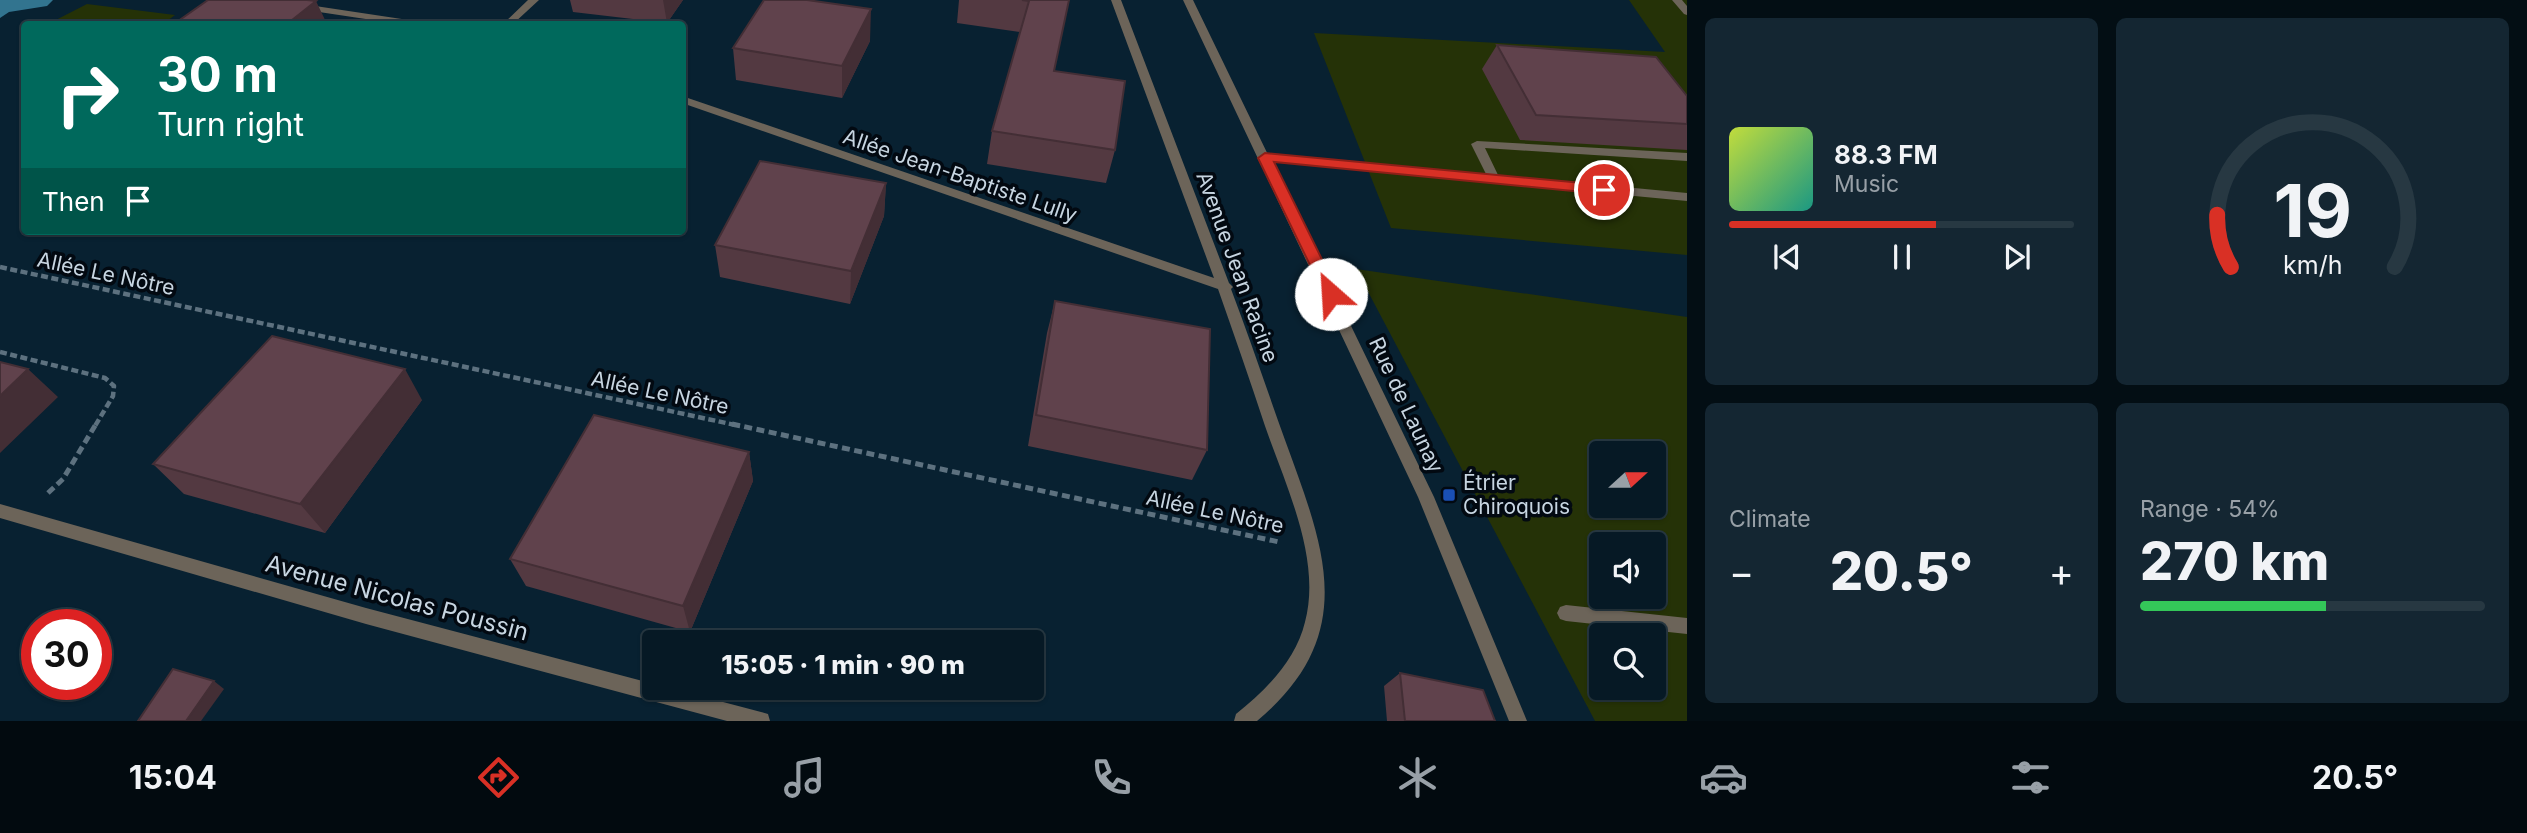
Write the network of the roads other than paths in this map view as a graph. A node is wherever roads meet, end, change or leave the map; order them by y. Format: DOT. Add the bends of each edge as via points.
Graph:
graph roads {
  1 [pos="534,0"];
  2 [pos="1116,0"];
  3 [pos="1188,0"];
  4 [pos="1677,0"];
  5 [pos="284,4"];
  6 [pos="1687,12"];
  7 [pos="395,21"];
  8 [pos="511,21"];
  9 [pos="686,100"];
  10 [pos="1265,158"];
  11 [pos="1687,158"];
  12 [pos="1494,179"];
  13 [pos="1687,197"];
  14 [pos="1226,287"];
  15 [pos="0,511"];
  16 [pos="1566,613"];
  17 [pos="1687,626"];
  18 [pos="761,721"];
  19 [pos="1244,721"];
  20 [pos="1518,721"];
  1 -- 8 [label="street"];
  2 -- 14 [label="street, Avenue Jean Racine"];
  3 -- 10 [label="street, Rue de Launay"];
  4 -- 6 [label="street"];
  5 -- 7 [label="street"];
  9 -- 14 [label="street, Allée Jean-Baptiste Lully"];
  10 -- 12 [label="street"];
  10 -- 20 [label="street, Rue de Launay" via="1426,497"];
  11 -- 12 [label="street" via="1478,144"];
  12 -- 13 [label="street"];
  14 -- 19 [label="street, Avenue Jean Racine" via="1314,549 1318,604 1304,652"];
  15 -- 18 [label="street, Avenue Nicolas Poussin" via="366,616"];
  16 -- 17 [label="street"];
}
